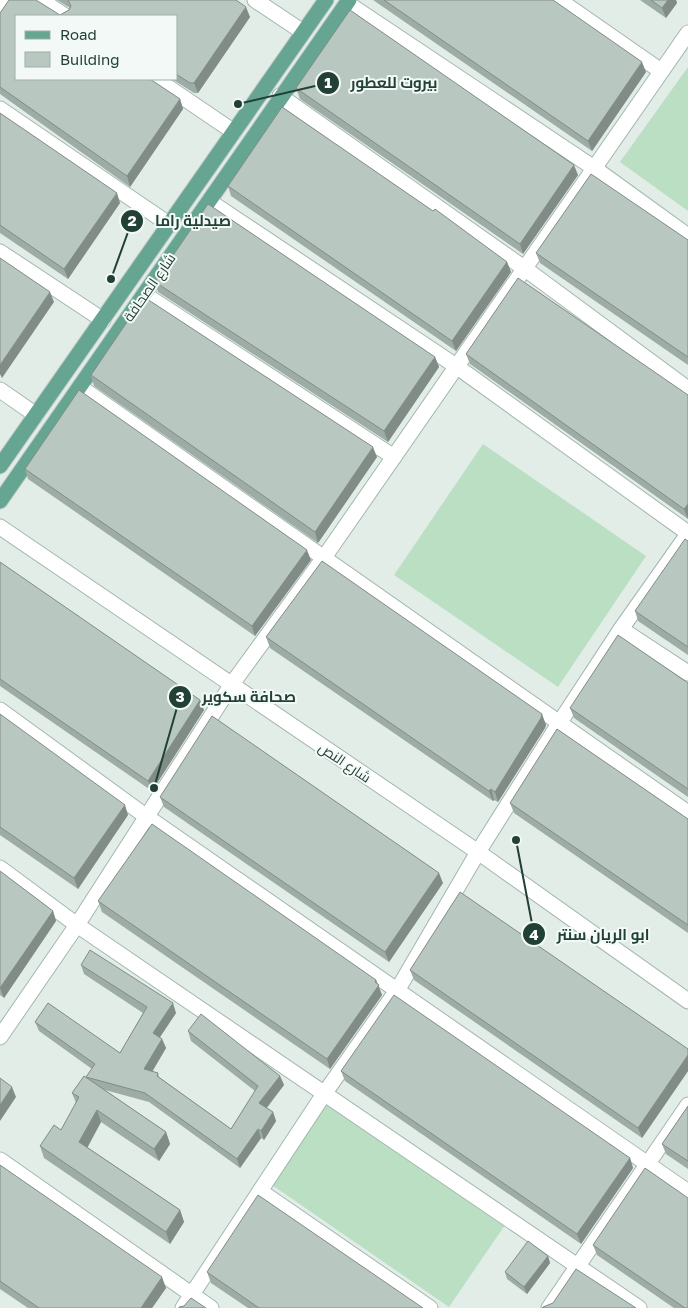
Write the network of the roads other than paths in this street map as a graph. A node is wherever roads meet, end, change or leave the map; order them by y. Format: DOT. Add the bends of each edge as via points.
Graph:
graph roads {
  1 [pos="4,0"];
  2 [pos="41,0"];
  3 [pos="254,0"];
  4 [pos="326,0"];
  5 [pos="559,0"];
  6 [pos="348,1"];
  7 [pos="0,6"];
  8 [pos="64,15"];
  9 [pos="303,32"];
  10 [pos="688,33"];
  11 [pos="662,71"];
  12 [pos="157,80"];
  13 [pos="280,96"];
  14 [pos="0,109"];
  15 [pos="234,132"];
  16 [pos="594,168"];
  17 [pos="209,201"];
  18 [pos="170,225"];
  19 [pos="688,236"];
  20 [pos="0,252"];
  21 [pos="524,268"];
  22 [pos="144,294"];
  23 [pos="104,320"];
  24 [pos="456,366"];
  25 [pos="80,387"];
  26 [pos="688,389"];
  27 [pos="0,390"];
  28 [pos="36,415"];
  29 [pos="394,458"];
  30 [pos="0,466"];
  31 [pos="0,501"];
  32 [pos="0,527"];
  33 [pos="688,534"];
  34 [pos="323,559"];
  35 [pos="621,628"];
  36 [pos="688,673"];
  37 [pos="232,684"];
  38 [pos="0,710"];
  39 [pos="560,722"];
  40 [pos="688,813"];
  41 [pos="147,817"];
  42 [pos="478,852"];
  43 [pos="0,868"];
  44 [pos="77,925"];
  45 [pos="398,989"];
  46 [pos="688,1001"];
  47 [pos="6,1015"];
  48 [pos="0,1037"];
  49 [pos="324,1094"];
  50 [pos="688,1105"];
  51 [pos="0,1160"];
  52 [pos="647,1164"];
  53 [pos="260,1191"];
  54 [pos="688,1192"];
  55 [pos="576,1266"];
  56 [pos="188,1302"];
  57 [pos="211,1308"];
  58 [pos="430,1308"];
  59 [pos="549,1308"];
  60 [pos="639,1308"];
  1 -- 7 [label="street"];
  2 -- 8 [label="street"];
  3 -- 9 [label="street"];
  4 -- 9 [label="main road, شارع الصحافة"];
  5 -- 11 [label="street"];
  6 -- 13 [label="main road, شارع الصحافة"];
  6 -- 16 [label="street"];
  9 -- 15 [label="main road, شارع الصحافة"];
  10 -- 11 [label="street"];
  11 -- 16 [label="street"];
  12 -- 15 [label="street"];
  13 -- 17 [label="main road, شارع الصحافة"];
  13 -- 21 [label="street"];
  14 -- 18 [label="street"];
  15 -- 18 [label="main road, شارع الصحافة"];
  16 -- 19 [label="street"];
  16 -- 21 [label="street"];
  17 -- 22 [label="main road, شارع الصحافة"];
  17 -- 24 [label="street"];
  18 -- 23 [label="main road, شارع الصحافة"];
  20 -- 23 [label="street"];
  21 -- 24 [label="street"];
  21 -- 26 [label="street"];
  22 -- 25 [label="main road, شارع الصحافة"];
  22 -- 29 [label="street"];
  23 -- 28 [label="main road, شارع الصحافة"];
  24 -- 29 [label="street"];
  24 -- 33 [label="street"];
  25 -- 31 [label="main road, شارع الصحافة"];
  25 -- 34 [label="street"];
  27 -- 28 [label="street"];
  28 -- 30 [label="main road, شارع الصحافة"];
  29 -- 34 [label="street"];
  32 -- 37 [label="street, شارع النص"];
  33 -- 35 [label="street"];
  34 -- 37 [label="street"];
  34 -- 39 [label="street"];
  35 -- 36 [label="street"];
  35 -- 39 [label="street"];
  37 -- 41 [label="street"];
  37 -- 42 [label="street, شارع النص"];
  38 -- 41 [label="street"];
  39 -- 40 [label="street"];
  39 -- 42 [label="street"];
  41 -- 44 [label="street"];
  41 -- 45 [label="street"];
  42 -- 45 [label="street"];
  42 -- 46 [label="street, شارع النص"];
  43 -- 44 [label="street"];
  44 -- 47 [label="street"];
  44 -- 49 [label="street"];
  45 -- 49 [label="street"];
  45 -- 52 [label="street"];
  47 -- 48 [label="street"];
  49 -- 53 [label="street"];
  49 -- 55 [label="street"];
  50 -- 52 [label="street"];
  51 -- 56 [label="street"];
  52 -- 54 [label="street"];
  52 -- 55 [label="street"];
  53 -- 56 [label="street"];
  53 -- 58 [label="street"];
  55 -- 59 [label="street"];
  55 -- 60 [label="street"];
  56 -- 57 [label="street"];
}
